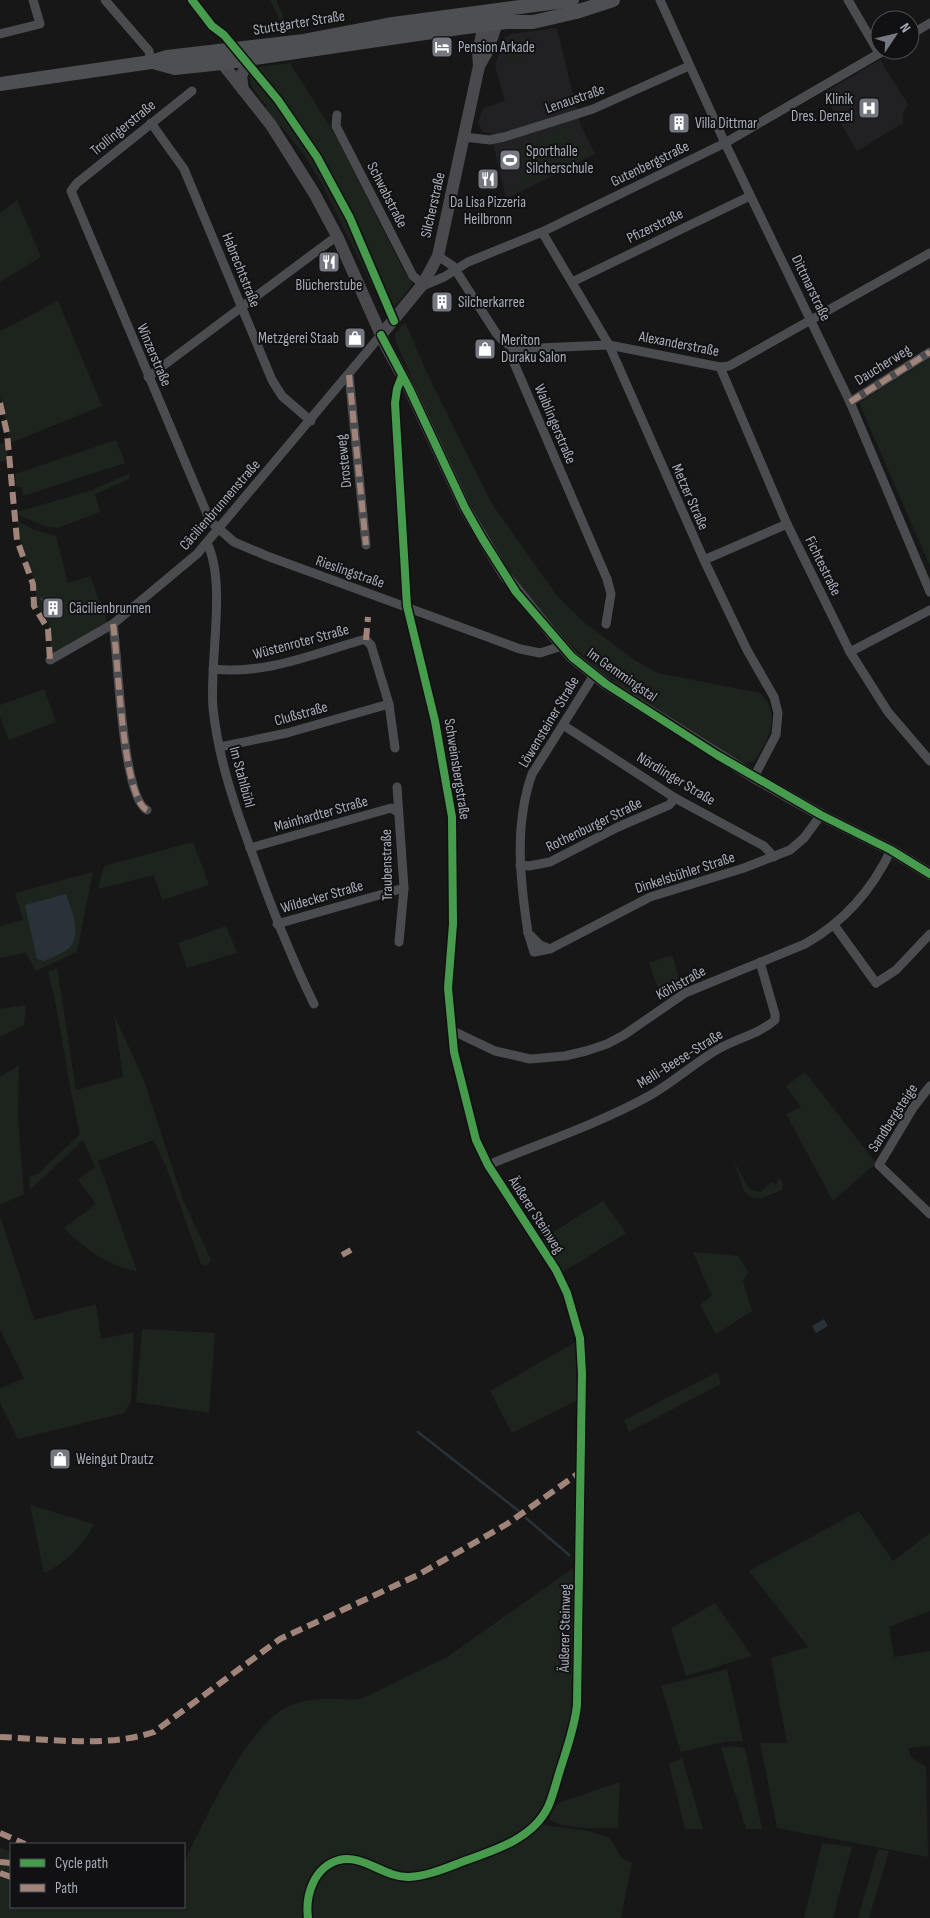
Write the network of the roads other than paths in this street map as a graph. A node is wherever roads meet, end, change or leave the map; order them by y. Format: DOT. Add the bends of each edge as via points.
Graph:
graph roads {
  1 [pos="33,0"];
  2 [pos="105,0"];
  3 [pos="572,0"];
  4 [pos="612,0"];
  5 [pos="660,0"];
  6 [pos="848,0"];
  7 [pos="497,5"];
  8 [pos="490,24"];
  9 [pos="0,34"];
  10 [pos="870,34"];
  11 [pos="284,49"];
  12 [pos="870,59"];
  13 [pos="232,60"];
  14 [pos="151,62"];
  15 [pos="689,66"];
  16 [pos="0,84"];
  17 [pos="244,90"];
  18 [pos="192,91"];
  19 [pos="337,115"];
  20 [pos="151,123"];
  21 [pos="464,137"];
  22 [pos="725,143"];
  23 [pos="72,188"];
  24 [pos="750,196"];
  25 [pos="542,232"];
  26 [pos="337,236"];
  27 [pos="930,253"];
  28 [pos="438,256"];
  29 [pos="456,270"];
  30 [pos="572,282"];
  31 [pos="421,286"];
  32 [pos="241,308"];
  33 [pos="811,318"];
  34 [pos="381,335"];
  35 [pos="609,345"];
  36 [pos="515,349"];
  37 [pos="930,352"];
  38 [pos="720,367"];
  39 [pos="349,375"];
  40 [pos="402,376"];
  41 [pos="148,377"];
  42 [pos="850,402"];
  43 [pos="312,421"];
  44 [pos="787,524"];
  45 [pos="218,529"];
  46 [pos="207,543"];
  47 [pos="366,546"];
  48 [pos="704,560"];
  49 [pos="930,592"];
  50 [pos="407,606"];
  51 [pos="930,610"];
  52 [pos="113,624"];
  53 [pos="606,624"];
  54 [pos="562,646"];
  55 [pos="850,652"];
  56 [pos="50,660"];
  57 [pos="213,669"];
  58 [pos="594,675"];
  59 [pos="389,704"];
  60 [pos="563,724"];
  61 [pos="220,747"];
  62 [pos="395,748"];
  63 [pos="930,761"];
  64 [pos="754,777"];
  65 [pos="397,787"];
  66 [pos="675,798"];
  67 [pos="147,810"];
  68 [pos="398,812"];
  69 [pos="821,815"];
  70 [pos="250,848"];
  71 [pos="891,850"];
  72 [pos="774,857"];
  73 [pos="520,865"];
  74 [pos="930,874"];
  75 [pos="404,888"];
  76 [pos="277,924"];
  77 [pos="834,926"];
  78 [pos="528,933"];
  79 [pos="930,934"];
  80 [pos="399,942"];
  81 [pos="760,962"];
  82 [pos="314,1004"];
  83 [pos="450,1030"];
  84 [pos="930,1086"];
  85 [pos="488,1165"];
  86 [pos="930,1214"];
  87 [pos="308,1918"];
  1 -- 9 [label="street" via="40,24"];
  2 -- 14 [label="street" via="149,52"];
  3 -- 7 [label="main road, Stuttgarter Straße"];
  4 -- 8 [label="main road, Stuttgarter Straße" via="543,20"];
  5 -- 15 [label="street, Dittmarstraße"];
  6 -- 10 [label="street"];
  7 -- 8 [label="main road"];
  7 -- 11 [label="main road, Stuttgarter Straße"];
  8 -- 11 [label="main road, Stuttgarter Straße"];
  8 -- 21 [label="street, Silcherstraße" via="487,52 479,66"];
  11 -- 13 [label="main road, Stuttgarter Straße"];
  11 -- 13 [label="main road, Stuttgarter Straße"];
  12 -- 22 [label="street, Gutenbergstraße"];
  13 -- 14 [label="main road, Stuttgarter Straße" via="175,68"];
  13 -- 17 [label="street, Im Gemmingstal"];
  13 -- 17 [label="street"];
  14 -- 16 [label="main road, Stuttgarter Straße"];
  15 -- 21 [label="street, Lenaustraße" via="593,109 504,137 490,140"];
  15 -- 22 [label="street, Dittmarstraße"];
  17 -- 26 [label="street, Im Gemmingstal" via="286,147"];
  18 -- 20 [label="street, Trollingerstraße"];
  19 -- 31 [label="street, Schwabstraße" via="336,126"];
  20 -- 23 [label="street, Trollingerstraße"];
  20 -- 32 [label="street, Habrechtstraße" via="184,169"];
  21 -- 28 [label="street, Silcherstraße"];
  22 -- 24 [label="street, Dittmarstraße"];
  22 -- 25 [label="street, Gutenbergstraße"];
  23 -- 41 [label="street, Winzerstraße"];
  24 -- 30 [label="street, Pfizerstraße"];
  24 -- 33 [label="street, Dittmarstraße"];
  25 -- 29 [label="street, Gutenbergstraße"];
  25 -- 30 [label="street, Metzer Straße"];
  26 -- 32 [label="street"];
  26 -- 34 [label="street, Im Gemmingstal"];
  27 -- 33 [label="street, Alexanderstraße"];
  28 -- 29 [label="street"];
  28 -- 31 [label="street, Silcherstraße"];
  29 -- 31 [label="street, Gutenbergstraße"];
  29 -- 36 [label="street" via="496,333"];
  30 -- 35 [label="street, Metzer Straße"];
  31 -- 34 [label="street, Silcherstraße"];
  32 -- 41 [label="street"];
  32 -- 43 [label="street, Habrechtstraße" via="275,385"];
  33 -- 38 [label="street, Alexanderstraße" via="739,361"];
  33 -- 42 [label="street, Dittmarstraße"];
  34 -- 39 [label="street, Cäcilienbrunnenstraße"];
  34 -- 40 [label="street, Im Gemmingstal"];
  35 -- 36 [label="street, Alexanderstraße"];
  35 -- 38 [label="street, Alexanderstraße"];
  35 -- 48 [label="street, Metzer Straße"];
  36 -- 53 [label="street, Waiblingerstraße" via="514,363 607,578 611,594"];
  37 -- 42 [label="street, Daucherweg"];
  38 -- 44 [label="street, Fichtestraße"];
  39 -- 43 [label="street, Cäcilienbrunnenstraße"];
  39 -- 47 [label="street, Drosteweg"];
  40 -- 50 [label="street, Schweinsbergstraße" via="395,404"];
  40 -- 54 [label="street, Im Gemmingstal" via="482,538 516,592"];
  41 -- 45 [label="street, Winzerstraße" via="207,517"];
  42 -- 49 [label="street, Dittmarstraße"];
  43 -- 45 [label="street, Cäcilienbrunnenstraße"];
  44 -- 48 [label="street"];
  44 -- 55 [label="street, Fichtestraße"];
  45 -- 46 [label="street, Cäcilienbrunnenstraße"];
  45 -- 50 [label="street, Rieslingstraße" via="234,542 268,556"];
  46 -- 52 [label="street, Cäcilienbrunnenstraße"];
  46 -- 57 [label="street, Im Stahlbühl" via="215,566"];
  48 -- 64 [label="street, Metzer Straße" via="747,650 770,687 778,713 776,735"];
  50 -- 54 [label="street, Rieslingstraße" via="530,652 547,652"];
  50 -- 83 [label="street, Schweinsbergstraße" via="440,743 452,817"];
  51 -- 55 [label="street"];
  52 -- 56 [label="street, Cäcilienbrunnenstraße"];
  52 -- 67 [label="street" via="121,723 137,798"];
  54 -- 58 [label="street, Im Gemmingstal"];
  55 -- 63 [label="street, Fichtestraße" via="888,712"];
  57 -- 59 [label="street, Wüstenroter Straße" via="233,671 273,666 366,640 371,645"];
  57 -- 61 [label="street, Im Stahlbühl" via="213,708"];
  58 -- 60 [label="street, Löwensteiner Straße"];
  58 -- 64 [label="street, Im Gemmingstal"];
  59 -- 61 [label="street, Clußstraße" via="287,733"];
  59 -- 62 [label="street"];
  60 -- 66 [label="street, Nördlinger Straße"];
  60 -- 73 [label="street, Löwensteiner Straße" via="532,774 527,789"];
  61 -- 70 [label="street, Im Stahlbühl"];
  64 -- 69 [label="street, Im Gemmingstal"];
  65 -- 68 [label="street, Traubenstraße"];
  66 -- 72 [label="street, Nördlinger Straße" via="764,846"];
  66 -- 73 [label="street, Rothenburger Straße" via="669,805 550,862"];
  68 -- 70 [label="street, Mainhardter Straße" via="391,808"];
  68 -- 75 [label="street, Traubenstraße"];
  69 -- 71 [label="street, Im Gemmingstal"];
  69 -- 72 [label="street, Dinkelsbühler Straße" via="804,838 790,850"];
  70 -- 76 [label="street, Im Stahlbühl"];
  71 -- 74 [label="street, Im Gemmingstal"];
  71 -- 77 [label="street, Köhlstraße" via="868,889"];
  72 -- 78 [label="street, Dinkelsbühler Straße" via="650,897 550,949 534,952"];
  73 -- 78 [label="street, Löwensteiner Straße"];
  75 -- 76 [label="street, Wildecker Straße"];
  75 -- 80 [label="street, Traubenstraße"];
  76 -- 82 [label="street, Im Stahlbühl"];
  77 -- 79 [label="street" via="876,983 896,970"];
  77 -- 81 [label="street, Köhlstraße" via="805,944"];
  81 -- 83 [label="street, Köhlstraße" via="685,993 606,1044 564,1056 530,1059 494,1051"];
  81 -- 85 [label="street, Melli-Beese-Straße" via="776,1014 767,1028 716,1050 648,1096"];
  83 -- 85 [label="street, Schweinsbergstraße" via="476,1140"];
  84 -- 86 [label="street, Sandbergsteige" via="879,1165"];
  85 -- 87 [label="street, Äußerer Steinweg" via="556,1270 567,1293 580,1338 580,1570 574,1724 547,1808 525,1834 479,1856 410,1877 398,1877 357,1861 337,1861 325,1868 313,1883 306,1903"];
}
